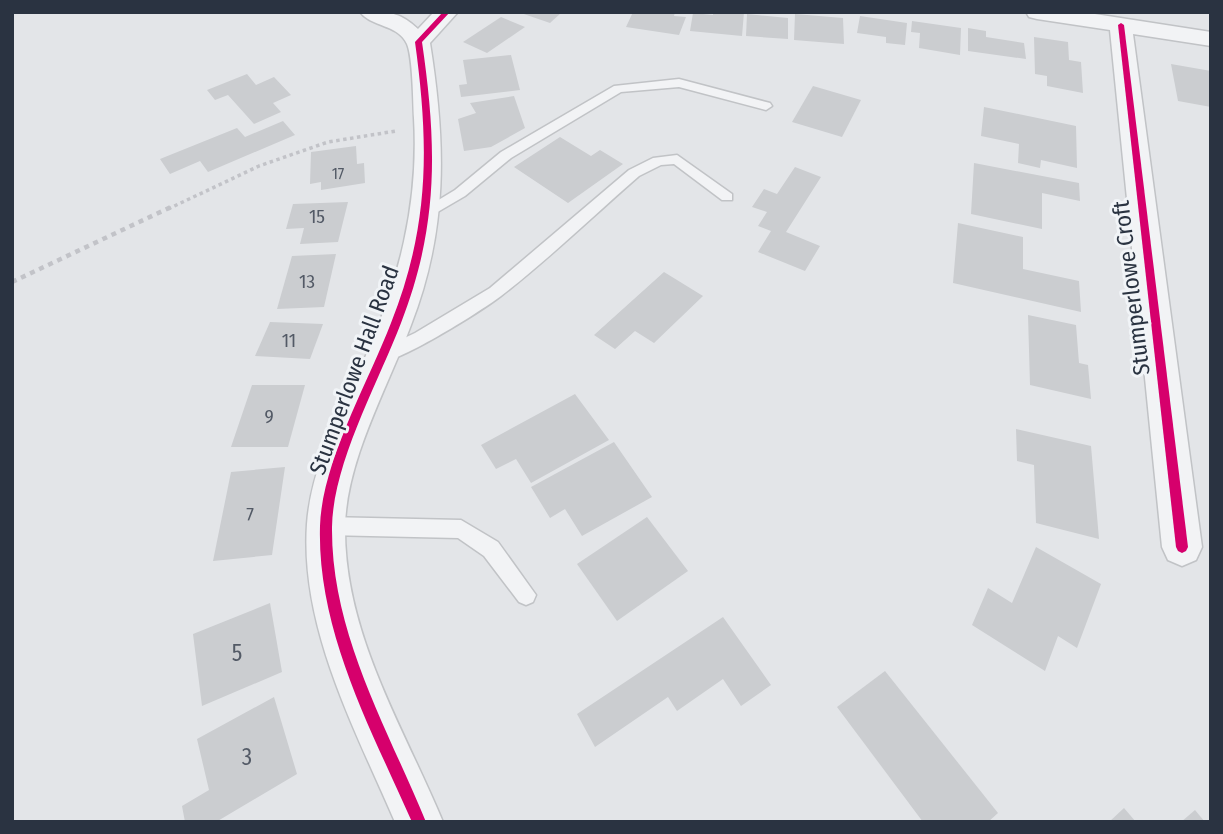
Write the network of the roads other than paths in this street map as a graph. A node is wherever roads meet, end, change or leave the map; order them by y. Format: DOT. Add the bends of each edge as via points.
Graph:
graph roads {
  1 [pos="447,12"];
  2 [pos="1037,12"];
  3 [pos="385,13"];
  4 [pos="1121,25"];
  5 [pos="1211,39"];
  6 [pos="418,42"];
  7 [pos="766,106"];
  8 [pos="727,197"];
  9 [pos="424,213"];
  10 [pos="381,357"];
  11 [pos="326,526"];
  12 [pos="1182,547"];
  13 [pos="526,595"];
  14 [pos="419,822"];
  1 -- 6 [label="street"];
  2 -- 4 [label="street"];
  3 -- 6 [label="street"];
  4 -- 5 [label="street"];
  4 -- 12 [label="street, Stumperlowe Croft"];
  6 -- 9 [label="street, Stumperlowe Hall Road" via="428,126"];
  7 -- 9 [label="lane" via="679,83 618,89 506,156 460,193"];
  8 -- 10 [label="lane" via="677,159 658,161 634,173 495,292"];
  9 -- 10 [label="street, Stumperlowe Hall Road" via="417,262"];
  10 -- 11 [label="street, Stumperlowe Hall Road" via="336,469"];
  11 -- 13 [label="lane" via="461,530 491,549"];
  11 -- 14 [label="street, Stumperlowe Hall Road" via="330,588 351,662"];
}
